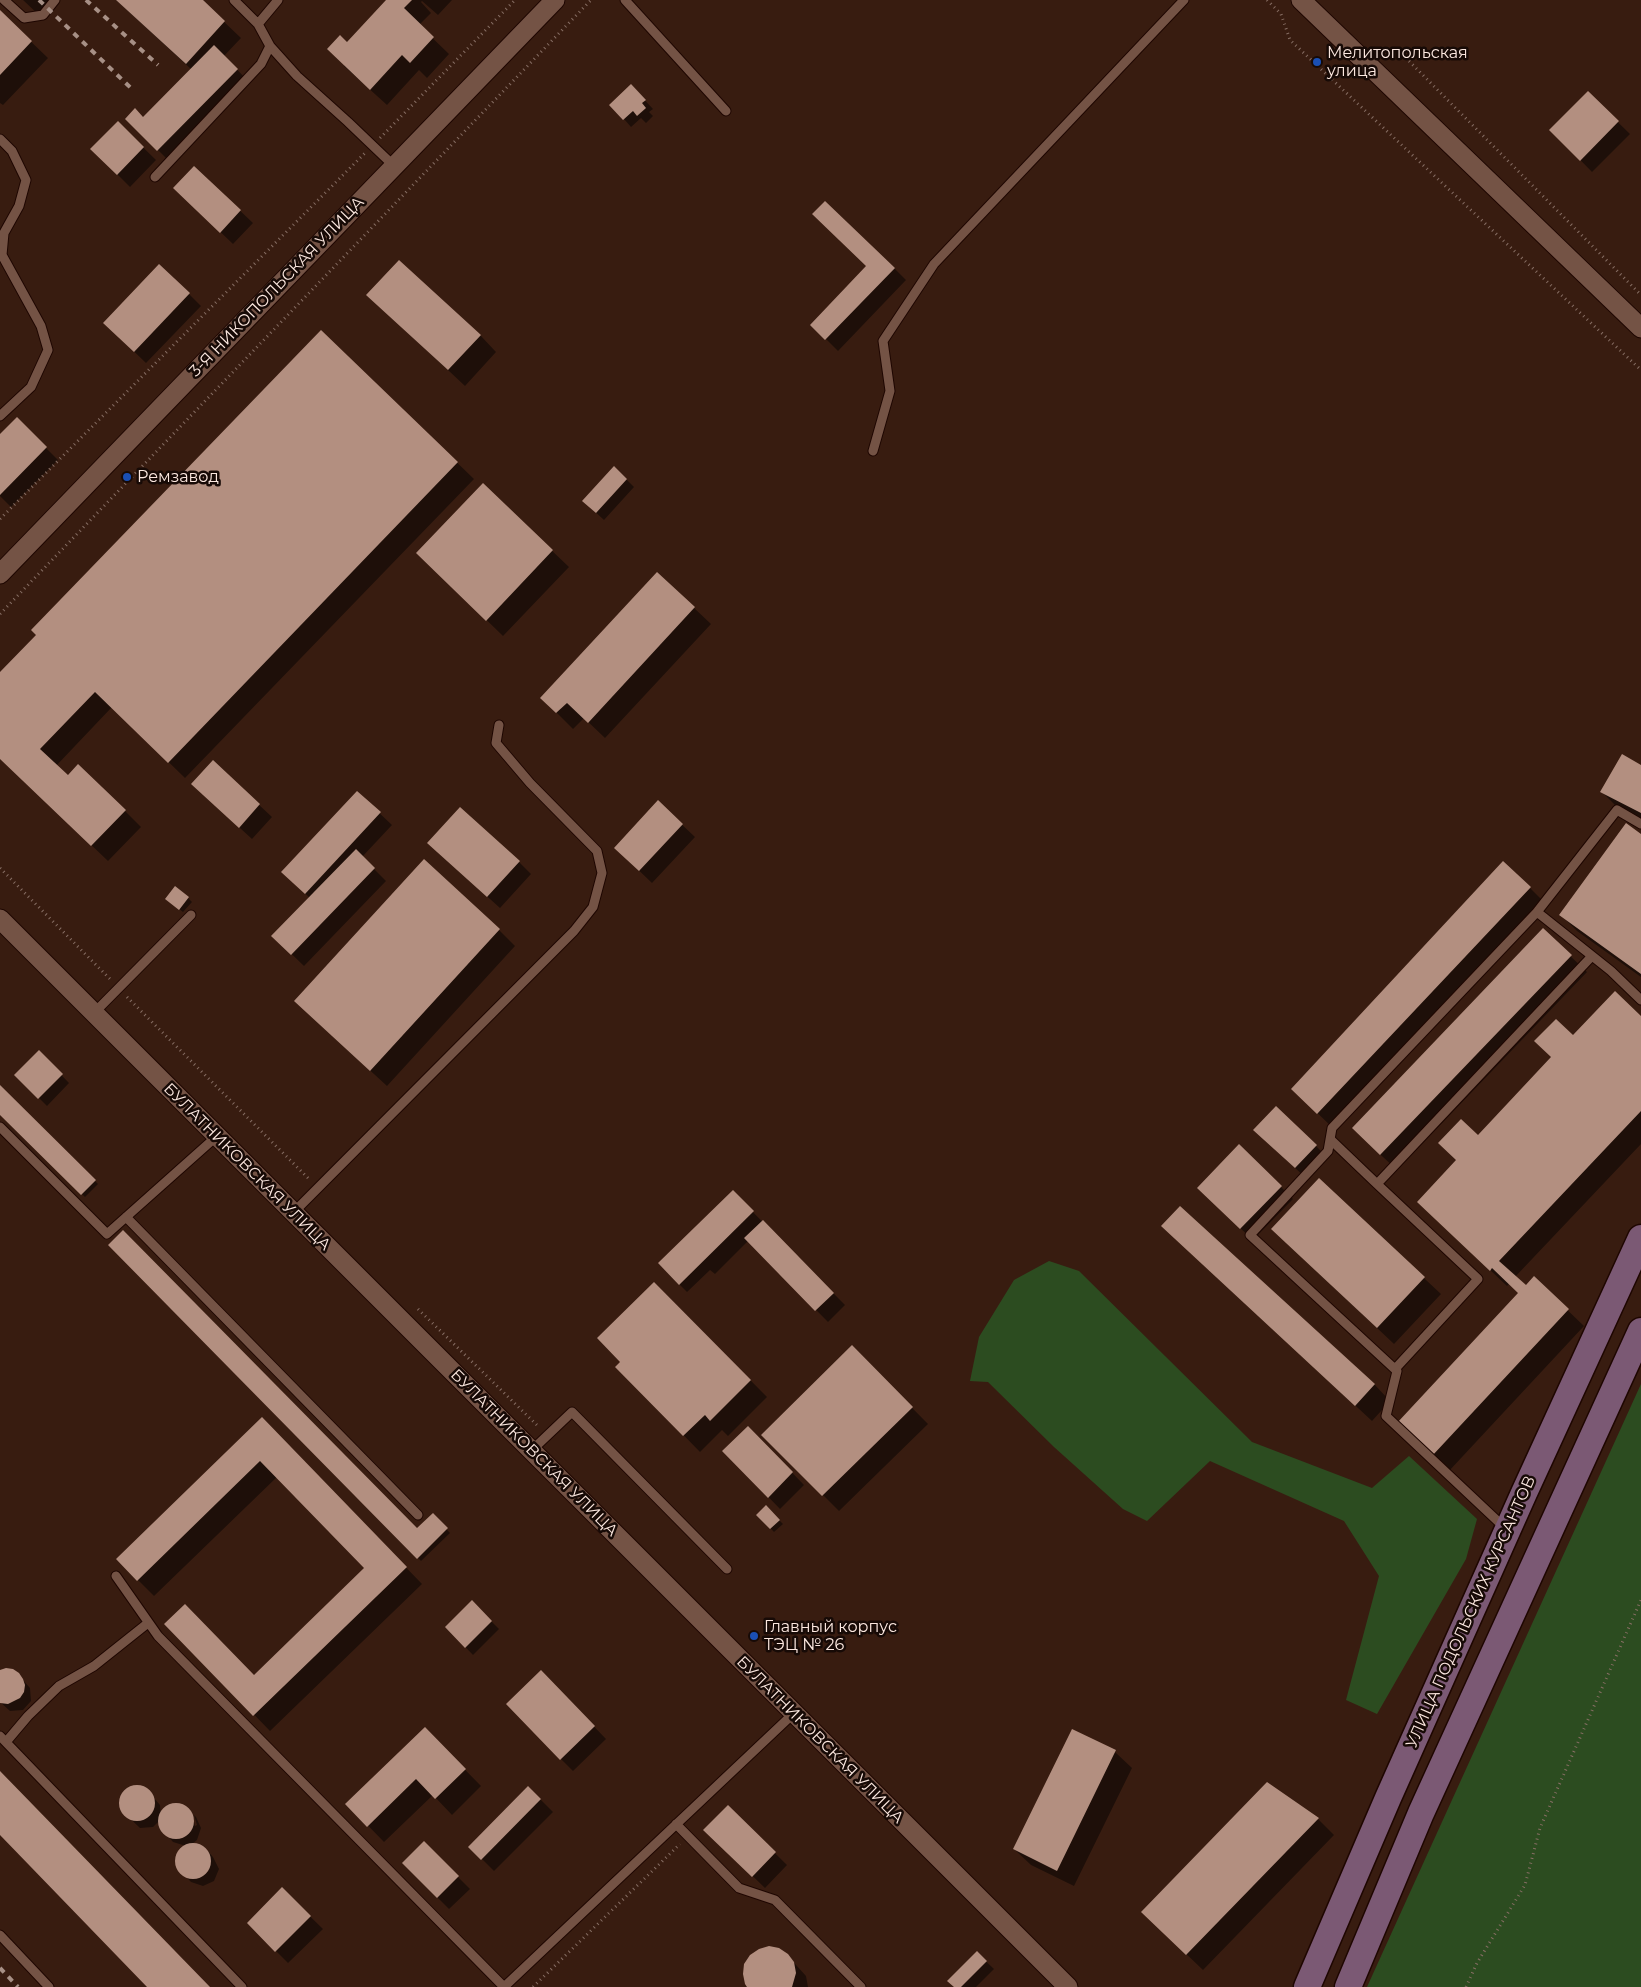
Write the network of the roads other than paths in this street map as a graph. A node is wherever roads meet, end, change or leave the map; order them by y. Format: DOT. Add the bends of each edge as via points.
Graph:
graph roads {
  1 [pos="4,0"];
  2 [pos="56,0"];
  3 [pos="234,0"];
  4 [pos="278,0"];
  5 [pos="554,0"];
  6 [pos="625,0"];
  7 [pos="1184,0"];
  8 [pos="1301,0"];
  9 [pos="258,24"];
  10 [pos="270,46"];
  11 [pos="726,111"];
  12 [pos="0,139"];
  13 [pos="394,166"];
  14 [pos="155,177"];
  15 [pos="2,229"];
  16 [pos="1641,328"];
  17 [pos="0,416"];
  18 [pos="874,451"];
  19 [pos="0,574"];
  20 [pos="498,726"];
  21 [pos="1641,824"];
  22 [pos="1537,912"];
  23 [pos="191,915"];
  24 [pos="0,919"];
  25 [pos="1592,956"];
  26 [pos="1641,1000"];
  27 [pos="94,1014"];
  28 [pos="0,1127"];
  29 [pos="217,1136"];
  30 [pos="1330,1139"];
  31 [pos="1377,1184"];
  32 [pos="294,1213"];
  33 [pos="126,1217"];
  34 [pos="1641,1238"];
  35 [pos="1641,1331"];
  36 [pos="1395,1369"];
  37 [pos="531,1451"];
  38 [pos="418,1515"];
  39 [pos="1507,1531"];
  40 [pos="727,1569"];
  41 [pos="116,1576"];
  42 [pos="148,1623"];
  43 [pos="794,1714"];
  44 [pos="3,1739"];
  45 [pos="676,1824"];
  46 [pos="0,1936"];
  47 [pos="49,1987"];
  48 [pos="242,1987"];
  49 [pos="504,1987"];
  50 [pos="861,1987"];
  51 [pos="1068,1987"];
  52 [pos="1307,1987"];
  53 [pos="1348,1987"];
  1 -- 2 [label="lane" via="24,18 44,15"];
  3 -- 9 [label="lane"];
  4 -- 9 [label="lane"];
  5 -- 13 [label="street, 3-Я НИКОПОЛЬСКАЯ УЛИЦА"];
  6 -- 11 [label="lane"];
  7 -- 18 [label="lane" via="934,264 883,342 890,391"];
  8 -- 16 [label="street"];
  9 -- 10 [label="lane"];
  10 -- 13 [label="lane" via="297,76"];
  10 -- 14 [label="lane" via="262,64"];
  12 -- 15 [label="lane" via="12,151 26,180 20,206"];
  13 -- 19 [label="street, 3-Я НИКОПОЛЬСКАЯ УЛИЦА"];
  15 -- 17 [label="lane" via="2,255 41,326 48,350 31,387"];
  20 -- 32 [label="lane" via="496,743 530,783 598,851 602,873 593,907 574,931"];
  21 -- 22 [label="lane" via="1617,810"];
  22 -- 25 [label="lane"];
  22 -- 30 [label="lane" via="1332,1128"];
  23 -- 27 [label="lane"];
  24 -- 27 [label="street, БУЛАТНИКОВСКАЯ УЛИЦА"];
  25 -- 26 [label="lane"];
  25 -- 31 [label="lane"];
  27 -- 29 [label="street, БУЛАТНИКОВСКАЯ УЛИЦА"];
  28 -- 33 [label="lane" via="107,1234"];
  29 -- 32 [label="street, БУЛАТНИКОВСКАЯ УЛИЦА"];
  29 -- 33 [label="lane"];
  30 -- 31 [label="lane"];
  30 -- 36 [label="lane" via="1328,1152 1250,1235"];
  31 -- 36 [label="lane" via="1478,1279"];
  32 -- 37 [label="street, БУЛАТНИКОВСКАЯ УЛИЦА"];
  33 -- 38 [label="lane"];
  34 -- 39 [label="main road, УЛИЦА ПОДОЛЬСКИХ КУРСАНТОВ"];
  35 -- 53 [label="main road" via="1426,1804"];
  36 -- 39 [label="lane" via="1398,1371 1386,1416"];
  37 -- 40 [label="lane" via="572,1412"];
  37 -- 43 [label="street, БУЛАТНИКОВСКАЯ УЛИЦА"];
  39 -- 52 [label="main road, УЛИЦА ПОДОЛЬСКИХ КУРСАНТОВ"];
  41 -- 42 [label="lane"];
  42 -- 44 [label="lane" via="94,1666 59,1686"];
  42 -- 49 [label="lane"];
  43 -- 45 [label="lane"];
  43 -- 51 [label="street, БУЛАТНИКОВСКАЯ УЛИЦА"];
  44 -- 48 [label="lane"];
  45 -- 49 [label="lane"];
  45 -- 50 [label="lane" via="739,1888 775,1900"];
  46 -- 47 [label="lane"];
}
